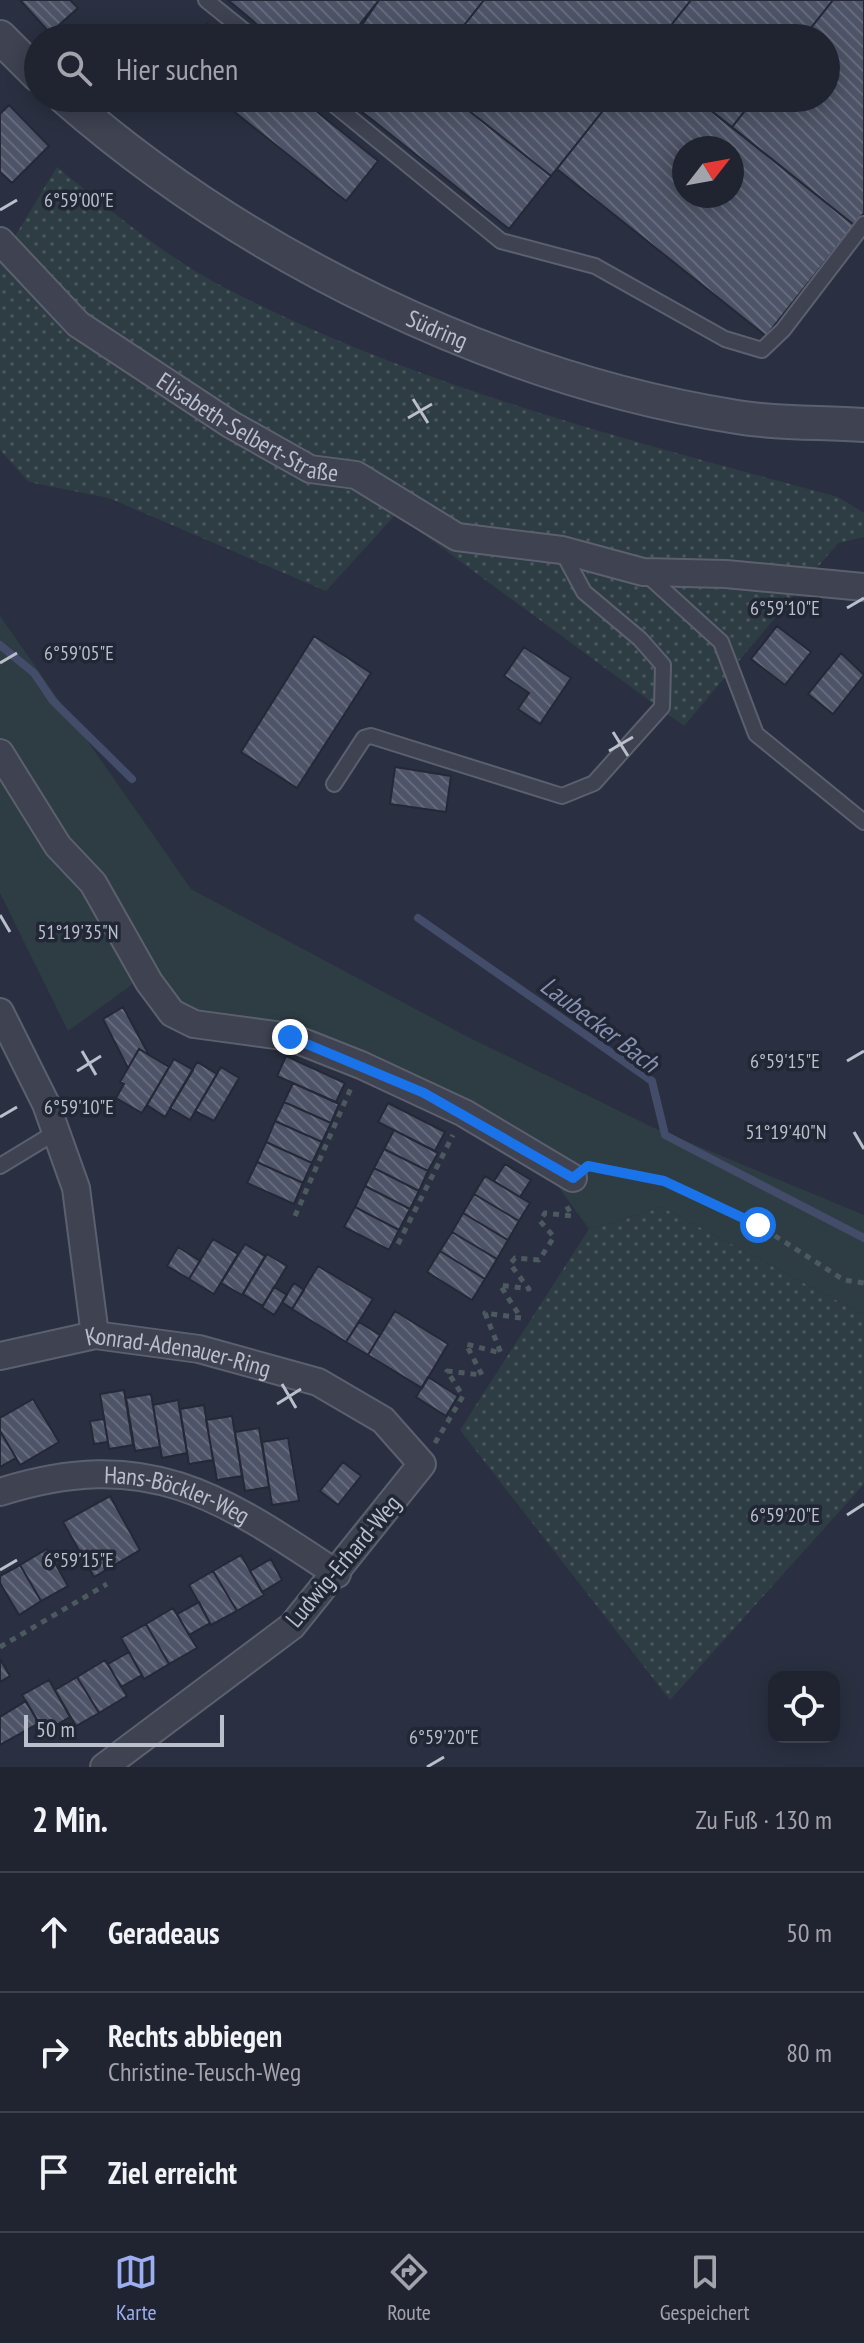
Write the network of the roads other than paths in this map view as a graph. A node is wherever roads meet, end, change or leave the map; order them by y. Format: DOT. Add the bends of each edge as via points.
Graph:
graph roads {
  1 [pos="206,0"];
  2 [pos="236,24"];
  3 [pos="0,37"];
  4 [pos="24,61"];
  5 [pos="81,112"];
  6 [pos="343,112"];
  7 [pos="864,224"];
  8 [pos="0,241"];
  9 [pos="864,425"];
  10 [pos="562,550"];
  11 [pos="643,572"];
  12 [pos="864,587"];
  13 [pos="0,753"];
  14 [pos="334,784"];
  15 [pos="864,822"];
  16 [pos="0,1012"];
  17 [pos="56,1132"];
  18 [pos="0,1166"];
  19 [pos="573,1178"];
  20 [pos="95,1335"];
  21 [pos="0,1356"];
  22 [pos="422,1464"];
  23 [pos="0,1492"];
  24 [pos="337,1574"];
  25 [pos="104,1767"];
  1 -- 2 [label="lane"];
  3 -- 4 [label="street"];
  5 -- 9 [label="street, Südring" via="226,220 379,304 493,350 628,394 739,417"];
  6 -- 7 [label="lane" via="501,241 595,266 725,339 762,350"];
  8 -- 10 [label="street, Elisabeth-Selbert-Straße" via="78,324 230,424 310,469 356,475 457,537"];
  10 -- 11 [label="street, Elisabeth-Selbert-Straße"];
  10 -- 14 [label="lane" via="584,592 663,665 662,707 594,783 562,796 371,736 364,738"];
  11 -- 12 [label="street, Elisabeth-Selbert-Straße"];
  11 -- 15 [label="lane" via="721,642 756,734"];
  13 -- 19 [label="street" via="58,846 93,883 172,1013 194,1024 290,1037 361,1065 464,1113"];
  16 -- 17 [label="street"];
  17 -- 18 [label="lane"];
  17 -- 20 [label="street" via="76,1188"];
  20 -- 21 [label="street, Konrad-Adenauer-Ring"];
  20 -- 22 [label="street, Konrad-Adenauer-Ring" via="199,1349 318,1382 383,1420"];
  22 -- 24 [label="street, Ludwig-Erhard-Weg"];
  23 -- 24 [label="street, Hans-Böckler-Weg" via="45,1478 104,1473 176,1482 237,1509"];
  24 -- 25 [label="street, Ludwig-Erhard-Weg" via="292,1626"];
}
